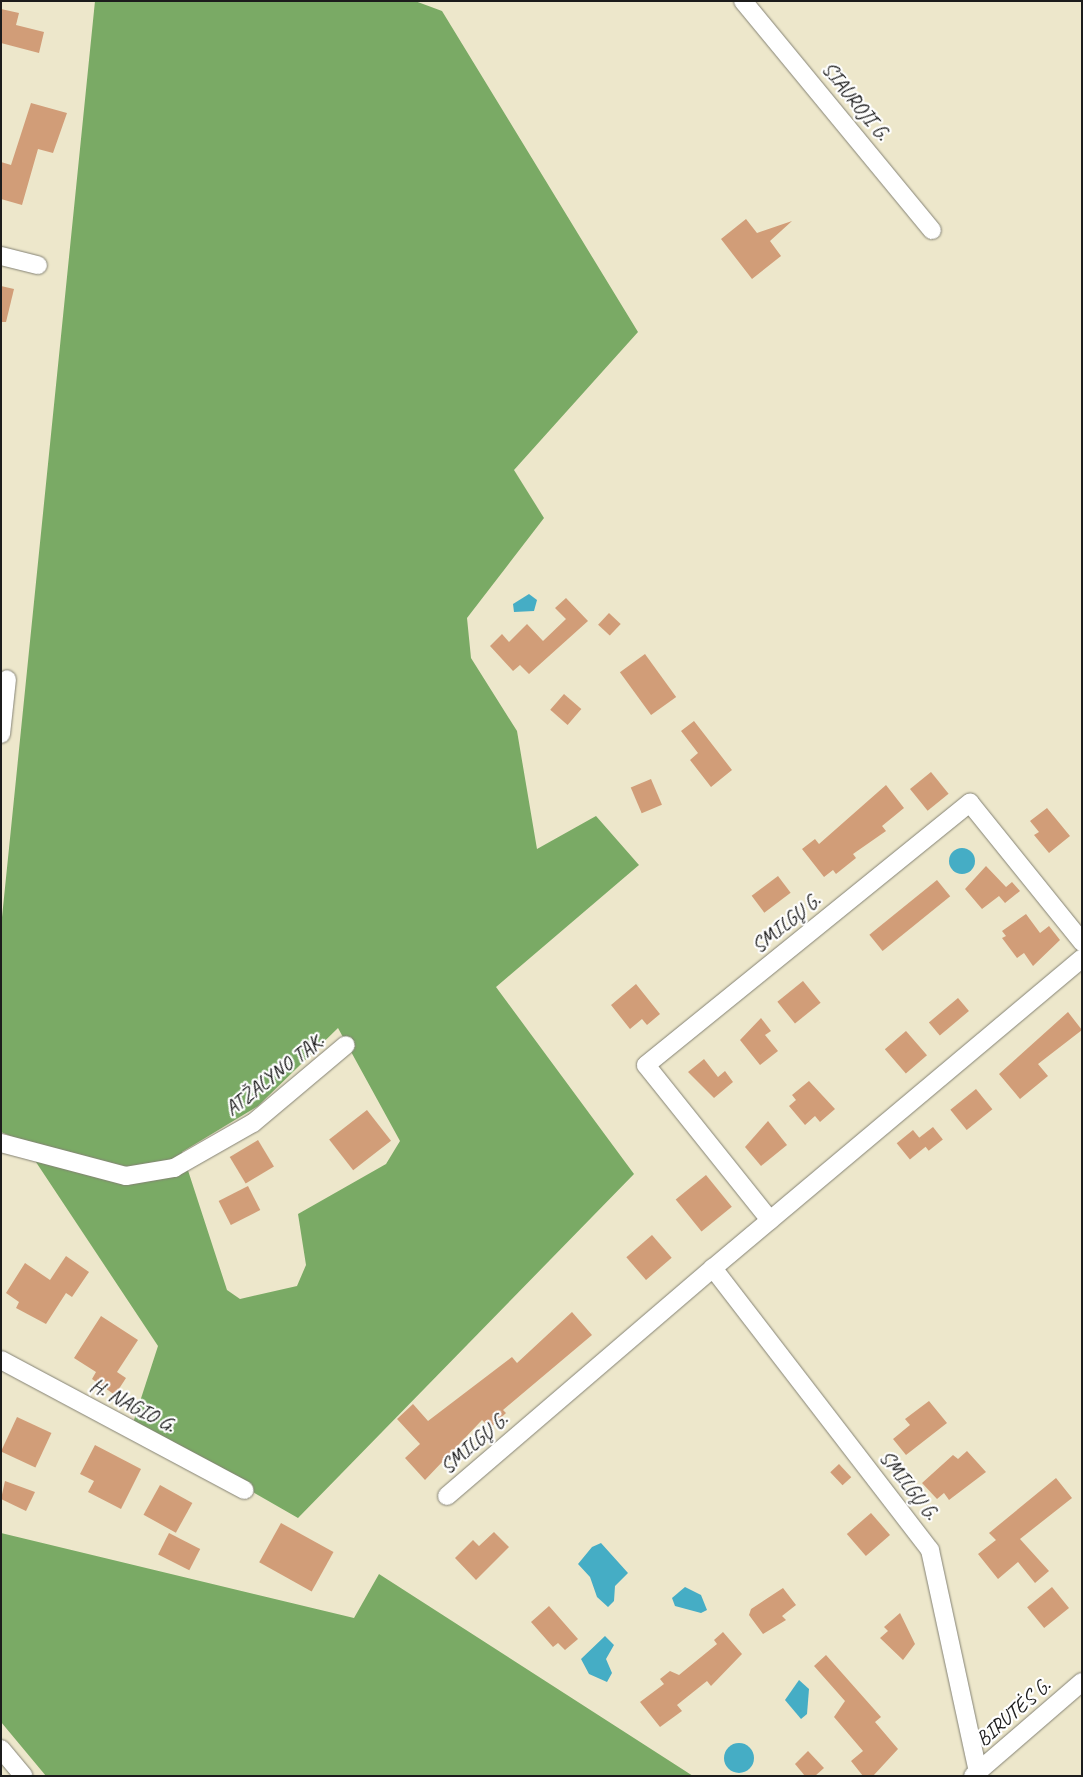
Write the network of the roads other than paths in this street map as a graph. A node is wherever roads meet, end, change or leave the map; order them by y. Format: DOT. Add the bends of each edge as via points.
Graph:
graph roads {
  1 [pos="743,1"];
  2 [pos="932,230"];
  3 [pos="1,256"];
  4 [pos="38,265"];
  5 [pos="7,679"];
  6 [pos="1,734"];
  7 [pos="1082,942"];
  8 [pos="1082,958"];
  9 [pos="346,1045"];
  10 [pos="1,1143"];
  11 [pos="770,1220"];
  12 [pos="713,1268"];
  13 [pos="1,1360"];
  14 [pos="244,1490"];
  15 [pos="447,1496"];
  16 [pos="1082,1682"];
  17 [pos="1,1749"];
  18 [pos="976,1774"];
  19 [pos="24,1776"];
  1 -- 2 [label="street, SIAUROJI G."];
  3 -- 4 [label="street"];
  5 -- 6 [label="street"];
  7 -- 11 [label="street, SMILGŲ G." via="970,803 646,1065"];
  8 -- 11 [label="street, SMILGŲ G."];
  9 -- 10 [label="street, ATŽALYNO TAK." via="253,1123 174,1168 126,1176"];
  11 -- 12 [label="street, SMILGŲ G."];
  12 -- 15 [label="street, SMILGŲ G."];
  12 -- 18 [label="street, SMILGŲ G." via="930,1550"];
  13 -- 14 [label="street, H. NAGIO G."];
  16 -- 18 [label="street, BIRUTĖS G."];
  17 -- 19 [label="street"];
}
